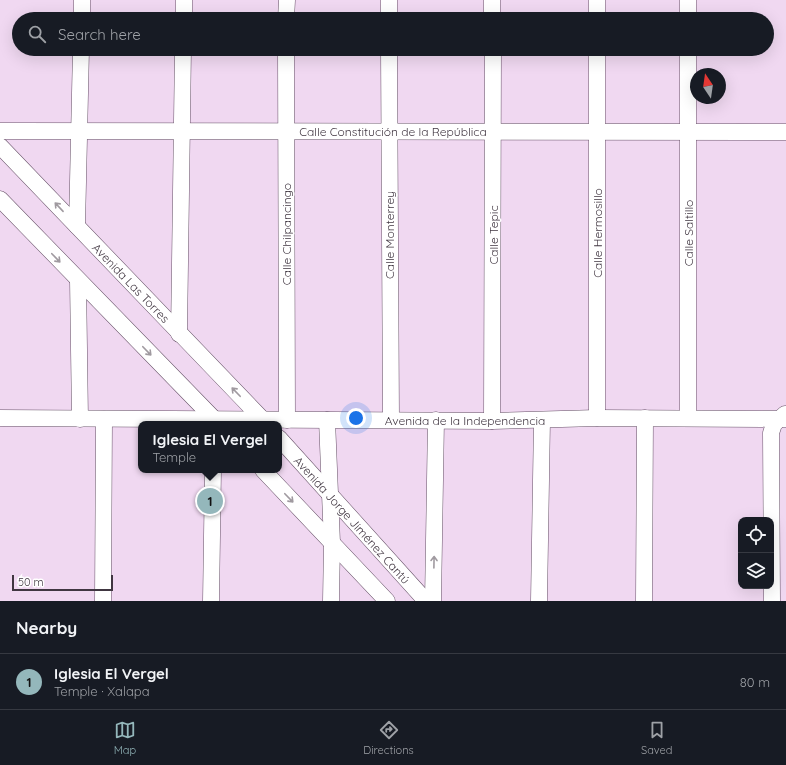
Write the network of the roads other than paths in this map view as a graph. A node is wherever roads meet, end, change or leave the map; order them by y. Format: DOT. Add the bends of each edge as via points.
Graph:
graph roads {
  1 [pos="82,0"];
  2 [pos="184,0"];
  3 [pos="286,0"];
  4 [pos="389,0"];
  5 [pos="492,0"];
  6 [pos="597,0"];
  7 [pos="688,0"];
  8 [pos="82,12"];
  9 [pos="184,12"];
  10 [pos="286,12"];
  11 [pos="389,12"];
  12 [pos="492,12"];
  13 [pos="597,12"];
  14 [pos="688,12"];
  15 [pos="81,56"];
  16 [pos="183,56"];
  17 [pos="286,56"];
  18 [pos="389,56"];
  19 [pos="493,56"];
  20 [pos="597,56"];
  21 [pos="688,56"];
  22 [pos="0,131"];
  23 [pos="80,131"];
  24 [pos="493,131"];
  25 [pos="598,131"];
  26 [pos="183,132"];
  27 [pos="286,132"];
  28 [pos="389,132"];
  29 [pos="689,132"];
  30 [pos="786,132"];
  31 [pos="0,146"];
  32 [pos="0,199"];
  33 [pos="77,226"];
  34 [pos="78,280"];
  35 [pos="179,334"];
  36 [pos="784,417"];
  37 [pos="0,418"];
  38 [pos="596,418"];
  39 [pos="645,418"];
  40 [pos="688,418"];
  41 [pos="80,419"];
  42 [pos="104,419"];
  43 [pos="287,420"];
  44 [pos="327,420"];
  45 [pos="391,420"];
  46 [pos="436,420"];
  47 [pos="492,420"];
  48 [pos="542,420"];
  49 [pos="178,421"];
  50 [pos="214,421"];
  51 [pos="264,421"];
  52 [pos="276,421"];
  53 [pos="282,441"];
  54 [pos="213,473"];
  55 [pos="265,473"];
  56 [pos="330,497"];
  57 [pos="332,543"];
  58 [pos="779,543"];
  59 [pos="779,585"];
  60 [pos="103,601"];
  61 [pos="211,601"];
  62 [pos="331,601"];
  63 [pos="387,601"];
  64 [pos="426,601"];
  65 [pos="433,601"];
  66 [pos="539,601"];
  67 [pos="644,601"];
  68 [pos="772,601"];
  1 -- 8 [label="street"];
  2 -- 9 [label="street"];
  3 -- 10 [label="street"];
  4 -- 11 [label="street"];
  5 -- 12 [label="street"];
  6 -- 13 [label="street"];
  7 -- 14 [label="street"];
  15 -- 23 [label="street"];
  16 -- 26 [label="street"];
  17 -- 27 [label="street, Calle Chilpancingo"];
  18 -- 28 [label="street, Calle Monterrey"];
  19 -- 24 [label="street, Calle Tepic"];
  20 -- 25 [label="street, Calle Hermosillo"];
  21 -- 29 [label="street, Calle Saltillo"];
  22 -- 23 [label="street, Calle Constitución de la República"];
  23 -- 26 [label="street, Calle Constitución de la República"];
  23 -- 33 [label="street"];
  24 -- 25 [label="street, Calle Constitución de la República"];
  24 -- 28 [label="street, Calle Constitución de la República"];
  24 -- 47 [label="street, Calle Tepic"];
  25 -- 29 [label="street, Calle Constitución de la República"];
  25 -- 38 [label="street, Calle Hermosillo"];
  26 -- 27 [label="street, Calle Constitución de la República"];
  26 -- 35 [label="street"];
  27 -- 28 [label="street, Calle Constitución de la República"];
  27 -- 43 [label="street, Calle Chilpancingo"];
  28 -- 45 [label="street, Calle Monterrey"];
  29 -- 30 [label="street, Calle Constitución de la República"];
  29 -- 40 [label="street, Calle Saltillo"];
  33 -- 31 [label="street, Avenida Las Torres, one-way"];
  32 -- 34 [label="street, one-way"];
  33 -- 35 [label="street, Avenida Las Torres"];
  34 -- 41 [label="street"];
  34 -- 50 [label="street, one-way"];
  51 -- 35 [label="street, Avenida Las Torres, one-way"];
  36 -- 40 [label="street, Avenida de la Independencia"];
  36 -- 58 [label="street" via="774,424 771,433"];
  37 -- 41 [label="street, Avenida de la Independencia"];
  38 -- 39 [label="street, Avenida de la Independencia"];
  38 -- 48 [label="street, Avenida de la Independencia"];
  39 -- 40 [label="street, Avenida de la Independencia"];
  39 -- 67 [label="street"];
  41 -- 42 [label="street, Avenida de la Independencia"];
  42 -- 49 [label="street, Avenida de la Independencia"];
  42 -- 60 [label="street"];
  43 -- 44 [label="street, Avenida de la Independencia"];
  43 -- 52 [label="street, Avenida de la Independencia"];
  44 -- 45 [label="street, Avenida de la Independencia"];
  44 -- 56 [label="street"];
  45 -- 46 [label="street, Avenida de la Independencia"];
  46 -- 47 [label="street, Avenida de la Independencia"];
  65 -- 46 [label="street, one-way"];
  47 -- 48 [label="street, Avenida de la Independencia"];
  48 -- 66 [label="street"];
  53 -- 56 [label="street, Avenida Jorge Jiménez Cantú"];
  54 -- 61 [label="street"];
  55 -- 57 [label="street, one-way"];
  56 -- 57 [label="street"];
  56 -- 64 [label="street, Avenida Jorge Jiménez Cantú"];
  57 -- 62 [label="street"];
  57 -- 63 [label="street"];
  58 -- 59 [label="street"];
  59 -- 68 [label="street"];
}
